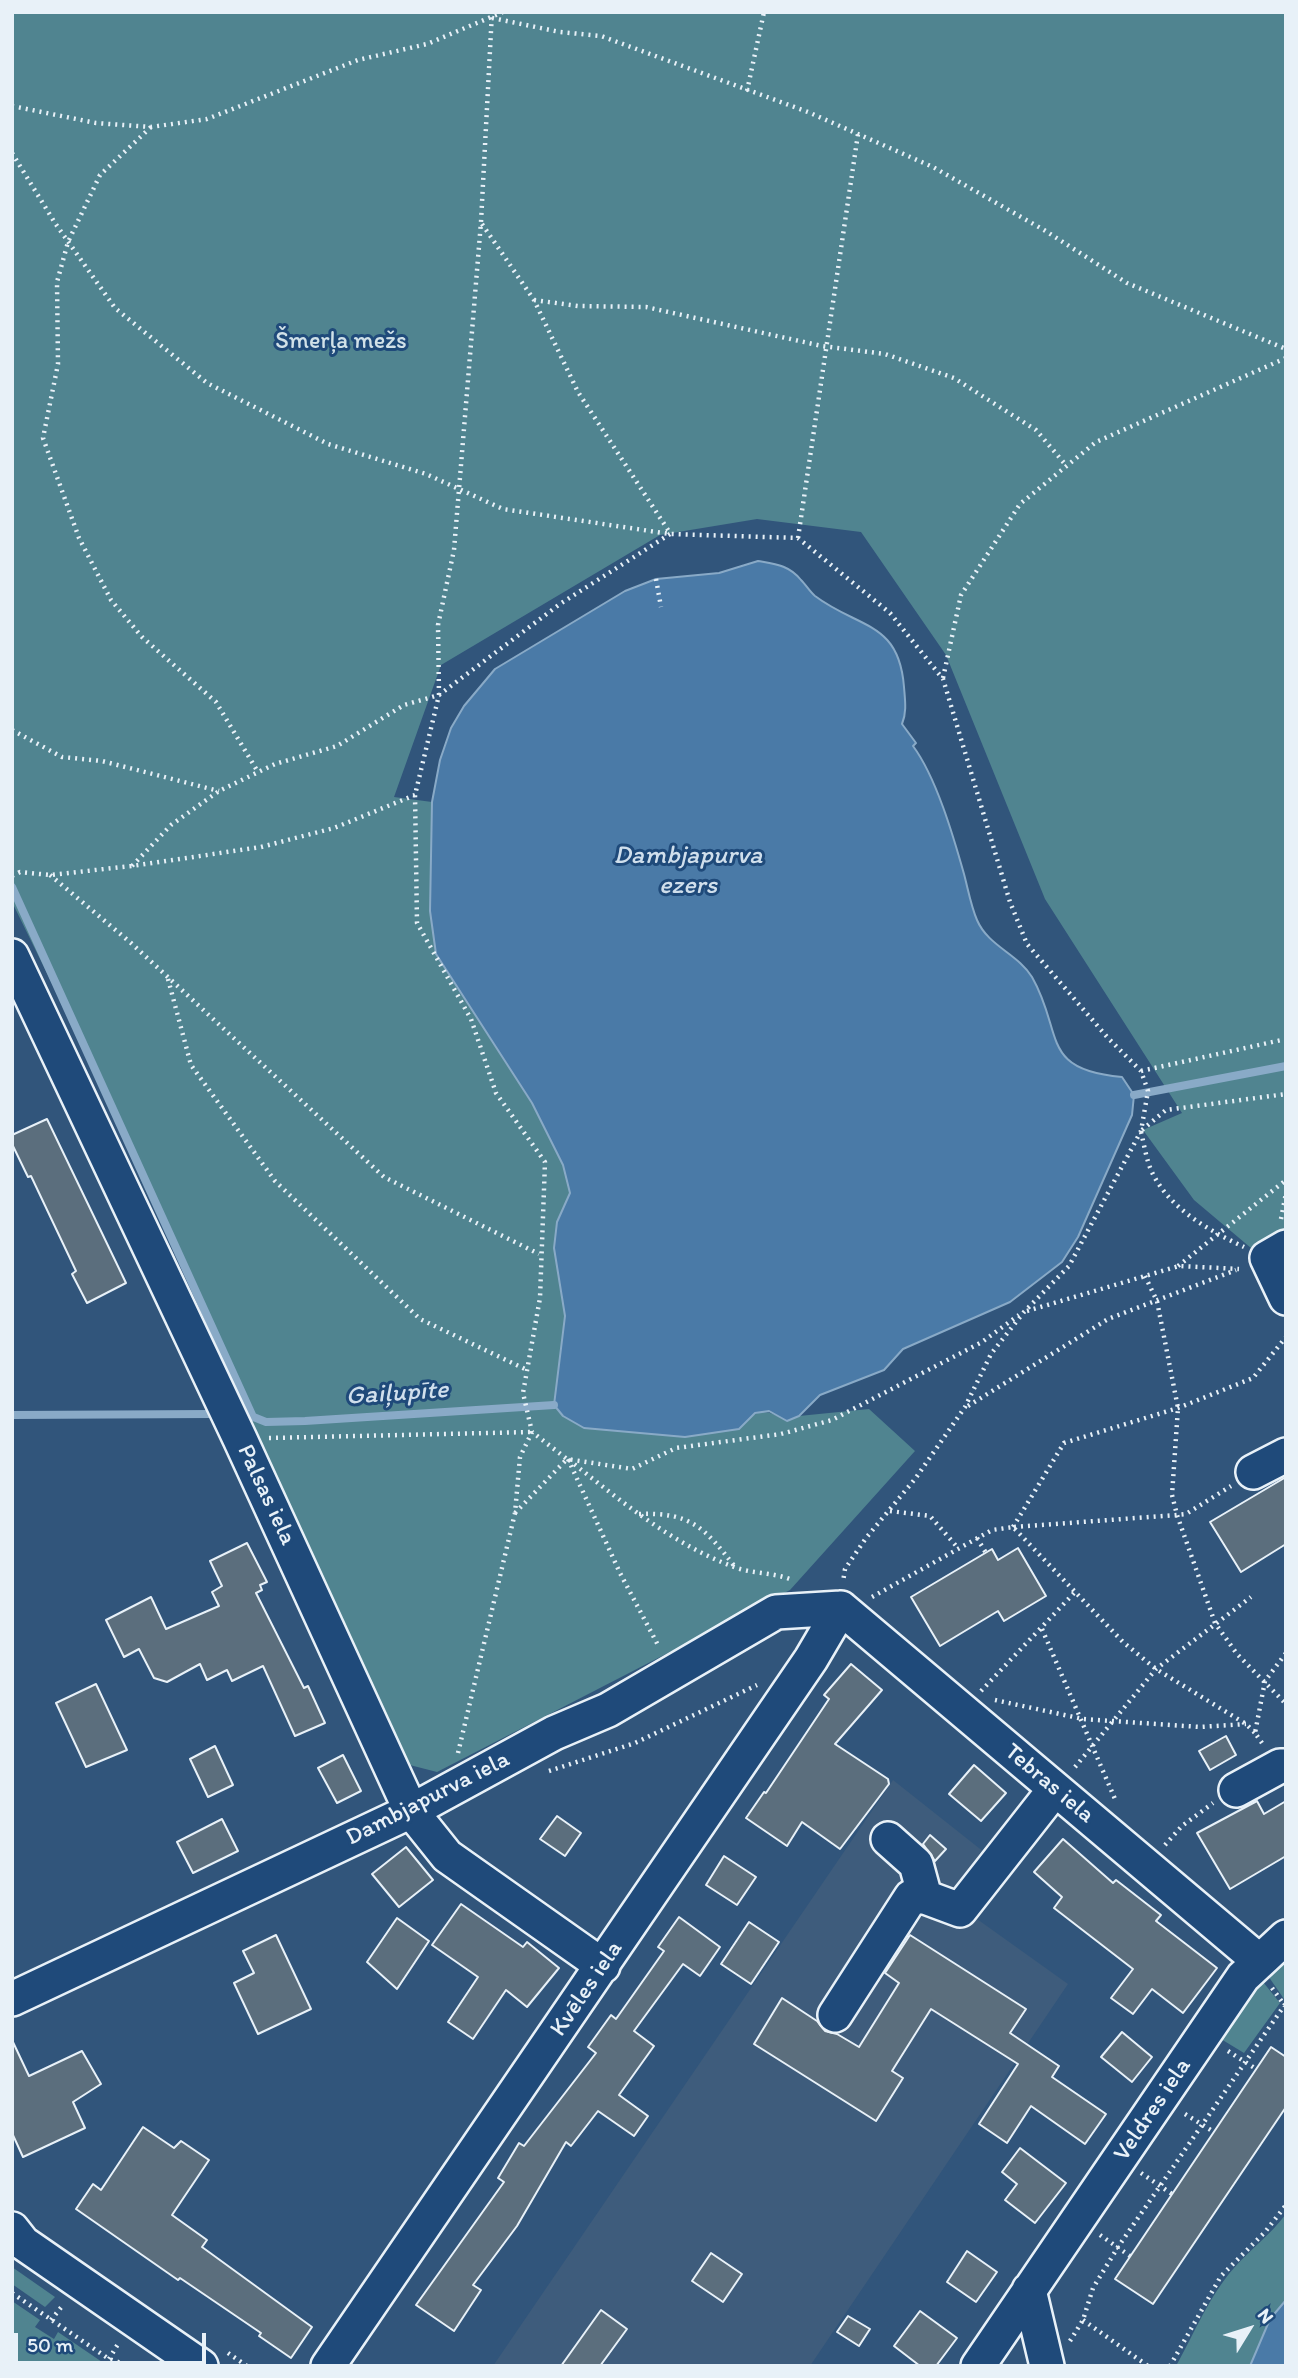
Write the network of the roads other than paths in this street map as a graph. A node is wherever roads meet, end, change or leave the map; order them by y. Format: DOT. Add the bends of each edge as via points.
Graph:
graph roads {
  1 [pos="12,956"];
  2 [pos="1276,1253"];
  3 [pos="1286,1298"];
  4 [pos="1286,1455"];
  5 [pos="1253,1472"];
  6 [pos="841,1608"];
  7 [pos="1283,1766"];
  8 [pos="1055,1789"];
  9 [pos="1236,1790"];
  10 [pos="411,1811"];
  11 [pos="888,1839"];
  12 [pos="925,1897"];
  13 [pos="1278,1946"];
  14 [pos="603,1966"];
  15 [pos="12,1999"];
  16 [pos="835,2015"];
  17 [pos="16,2239"];
  18 [pos="1029,2290"];
  19 [pos="1047,2364"];
  20 [pos="201,2366"];
  21 [pos="328,2366"];
  22 [pos="978,2366"];
  1 -- 10 [label="street, Palsas iela"];
  2 -- 3 [label="street"];
  4 -- 5 [label="street"];
  6 -- 8 [label="street, Tebras iela"];
  6 -- 10 [label="street, Dambjapurva iela" via="776,1612 608,1710 554,1733"];
  6 -- 14 [label="street, Kvēles iela"];
  7 -- 9 [label="street"];
  8 -- 12 [label="street" via="960,1910"];
  8 -- 13 [label="street, Tebras iela" via="1148,1866"];
  10 -- 14 [label="street, Palsas iela" via="447,1856"];
  10 -- 15 [label="street, Dambjapurva iela"];
  11 -- 12 [label="street" via="916,1864"];
  12 -- 16 [label="street" via="911,1897"];
  13 -- 18 [label="street, Veldres iela" via="1243,1977"];
  14 -- 21 [label="street, Kvēles iela"];
  17 -- 20 [label="street"];
  18 -- 19 [label="street"];
  18 -- 22 [label="street, Veldres iela"];
}
